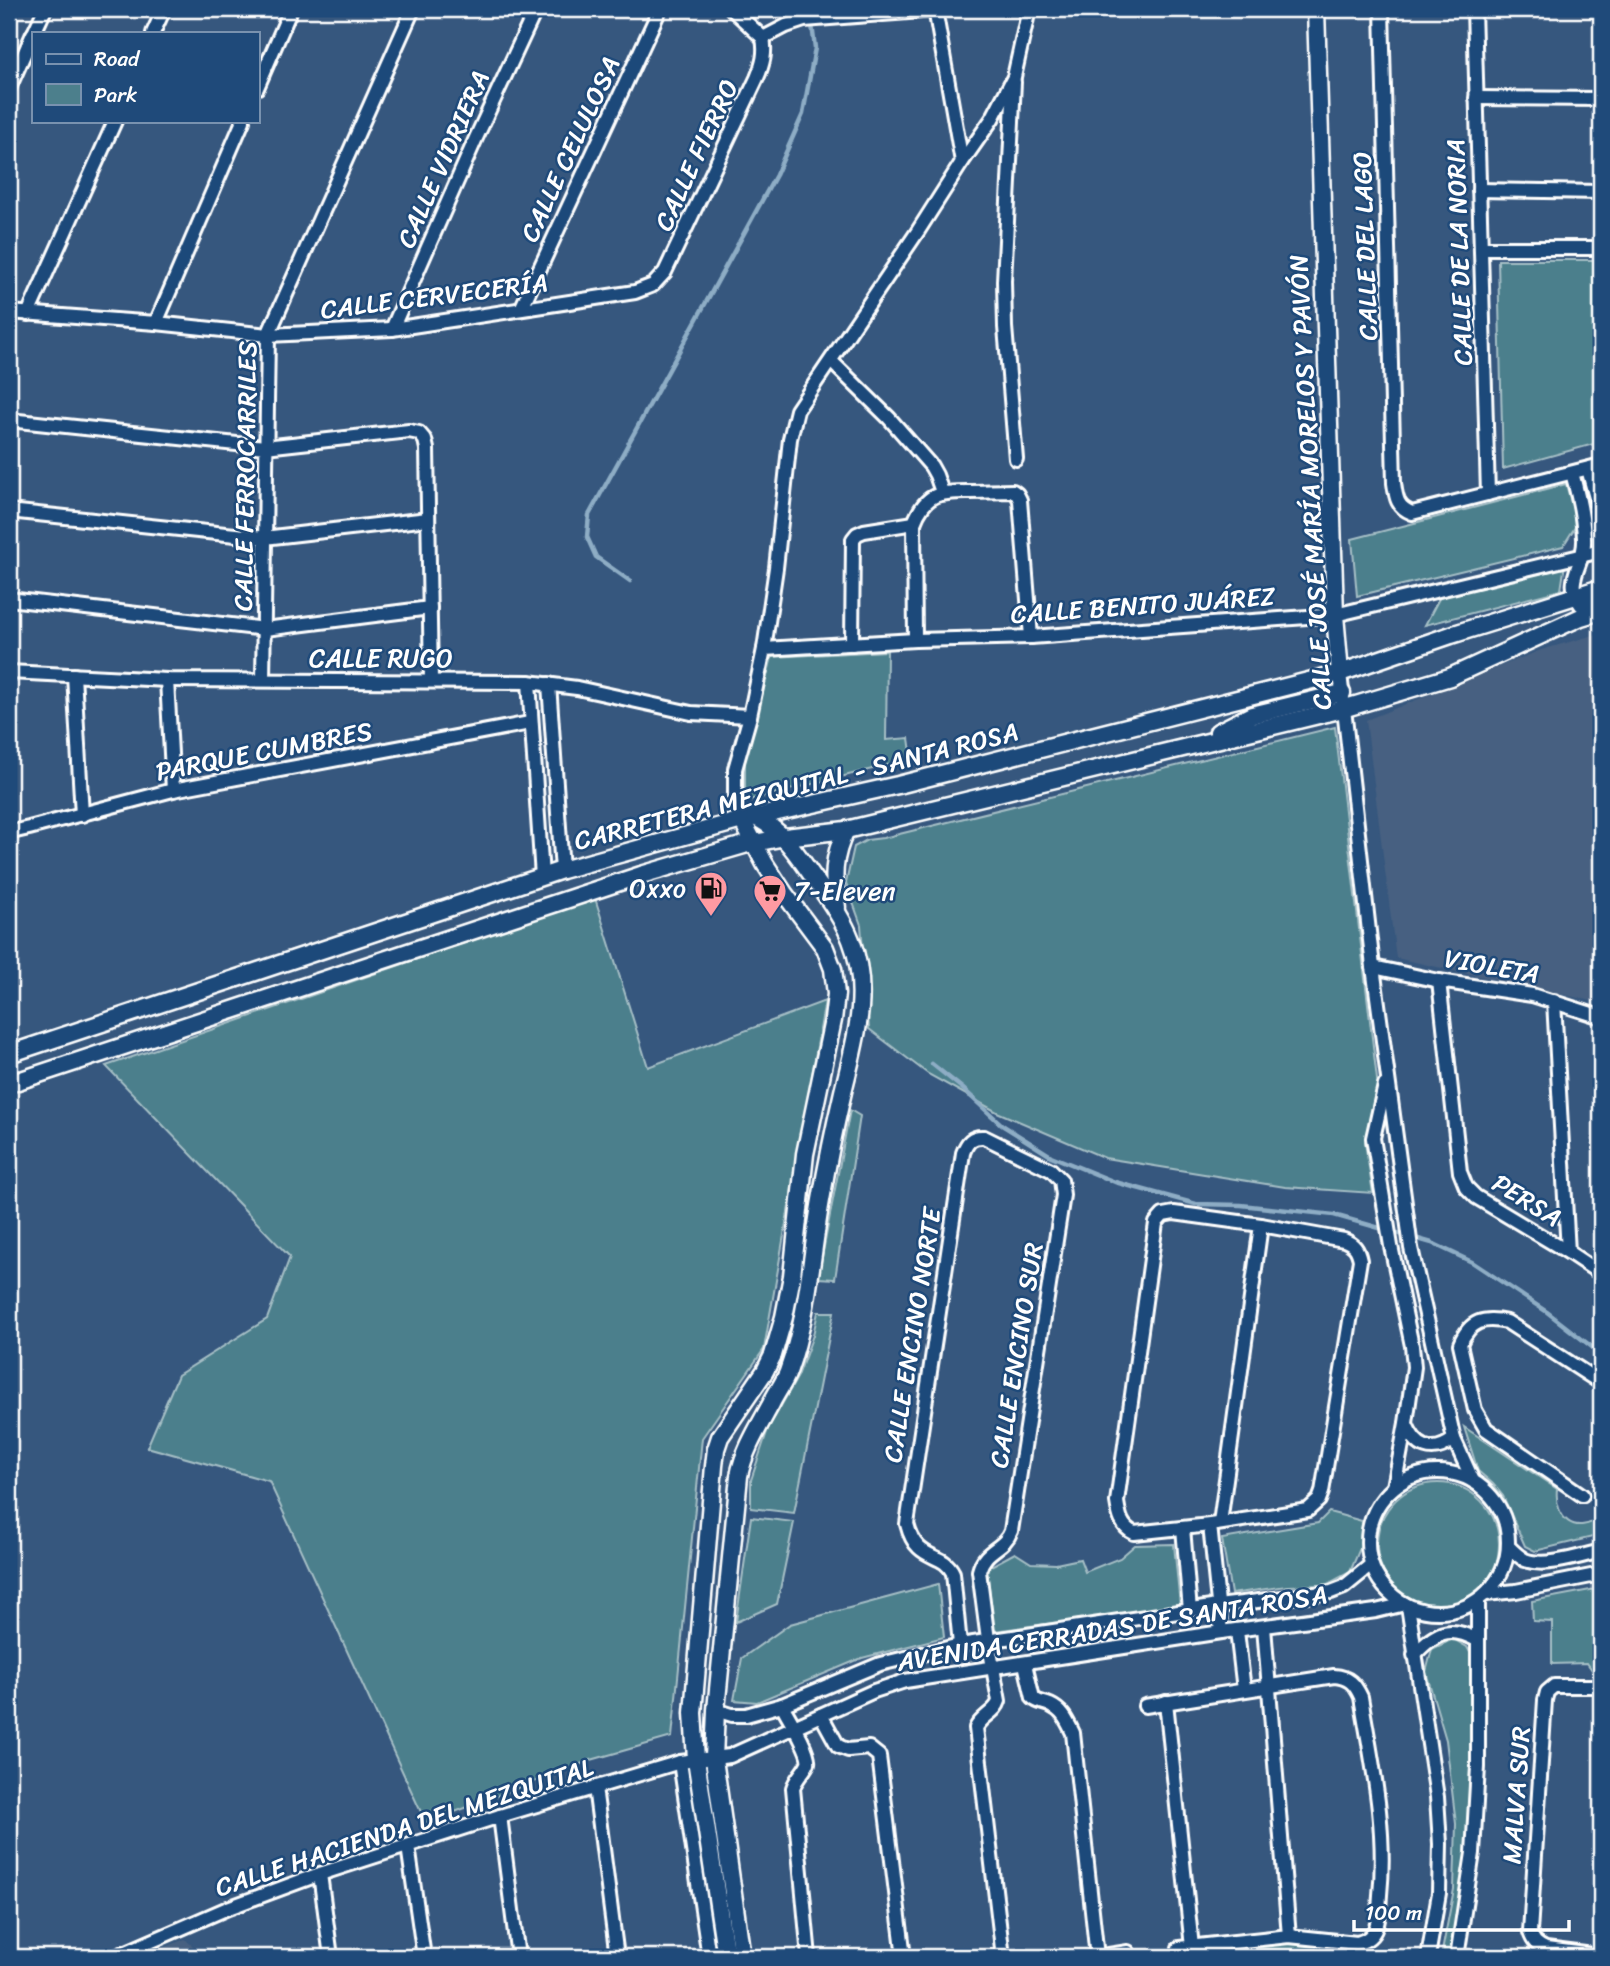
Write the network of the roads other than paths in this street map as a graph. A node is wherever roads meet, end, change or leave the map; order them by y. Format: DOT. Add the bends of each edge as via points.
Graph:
graph roads {
  1 [pos="45,9"];
  2 [pos="164,9"];
  3 [pos="291,9"];
  4 [pos="413,9"];
  5 [pos="536,9"];
  6 [pos="660,9"];
  7 [pos="732,9"];
  8 [pos="935,9"];
  9 [pos="1029,9"];
  10 [pos="1316,9"];
  11 [pos="1381,9"];
  12 [pos="1474,9"];
  13 [pos="34,32"];
  14 [pos="153,32"];
  15 [pos="32,36"];
  16 [pos="763,38"];
  17 [pos="1014,77"];
  18 [pos="259,83"];
  19 [pos="9,88"];
  20 [pos="1476,98"];
  21 [pos="1601,99"];
  22 [pos="115,122"];
  23 [pos="243,122"];
  24 [pos="962,162"];
  25 [pos="1479,190"];
  26 [pos="1601,192"];
  27 [pos="1482,248"];
  28 [pos="1601,248"];
  29 [pos="653,285"];
  30 [pos="521,309"];
  31 [pos="9,312"];
  32 [pos="28,314"];
  33 [pos="156,323"];
  34 [pos="391,329"];
  35 [pos="268,335"];
  36 [pos="831,362"];
  37 [pos="9,420"];
  38 [pos="265,447"];
  39 [pos="1016,459"];
  40 [pos="1595,467"];
  41 [pos="1572,472"];
  42 [pos="942,492"];
  43 [pos="1488,494"];
  44 [pos="9,511"];
  45 [pos="1601,516"];
  46 [pos="428,519"];
  47 [pos="914,523"];
  48 [pos="264,538"];
  49 [pos="1601,551"];
  50 [pos="1583,555"];
  51 [pos="1601,588"];
  52 [pos="1574,596"];
  53 [pos="9,599"];
  54 [pos="1601,602"];
  55 [pos="430,608"];
  56 [pos="1601,611"];
  57 [pos="1335,615"];
  58 [pos="265,629"];
  59 [pos="1031,636"];
  60 [pos="915,640"];
  61 [pos="852,644"];
  62 [pos="764,649"];
  63 [pos="9,672"];
  64 [pos="1340,673"];
  65 [pos="74,675"];
  66 [pos="167,680"];
  67 [pos="263,680"];
  68 [pos="431,680"];
  69 [pos="528,682"];
  70 [pos="549,684"];
  71 [pos="1343,701"];
  72 [pos="750,716"];
  73 [pos="530,723"];
  74 [pos="173,790"];
  75 [pos="558,813"];
  76 [pos="82,814"];
  77 [pos="538,815"];
  78 [pos="749,818"];
  79 [pos="9,829"];
  80 [pos="846,830"];
  81 [pos="785,837"];
  82 [pos="753,843"];
  83 [pos="562,870"];
  84 [pos="542,877"];
  85 [pos="837,911"];
  86 [pos="1373,967"];
  87 [pos="1439,981"];
  88 [pos="1554,1001"];
  89 [pos="1601,1017"];
  90 [pos="9,1054"];
  91 [pos="1387,1076"];
  92 [pos="9,1084"];
  93 [pos="966,1145"];
  94 [pos="1261,1225"];
  95 [pos="1568,1252"];
  96 [pos="1601,1274"];
  97 [pos="1601,1383"];
  98 [pos="1406,1423"];
  99 [pos="1454,1439"];
  100 [pos="1473,1481"];
  101 [pos="1394,1487"];
  102 [pos="1582,1495"];
  103 [pos="1215,1524"];
  104 [pos="1183,1528"];
  105 [pos="1508,1546"];
  106 [pos="1601,1551"];
  107 [pos="1371,1565"];
  108 [pos="1601,1574"];
  109 [pos="1482,1598"];
  110 [pos="1406,1605"];
  111 [pos="1218,1606"];
  112 [pos="1190,1611"];
  113 [pos="1265,1627"];
  114 [pos="1237,1630"];
  115 [pos="1222,1632"];
  116 [pos="988,1640"];
  117 [pos="1477,1640"];
  118 [pos="960,1645"];
  119 [pos="1414,1655"];
  120 [pos="1025,1664"];
  121 [pos="993,1668"];
  122 [pos="1601,1686"];
  123 [pos="1269,1687"];
  124 [pos="1244,1690"];
  125 [pos="1166,1702"];
  126 [pos="782,1705"];
  127 [pos="1145,1706"];
  128 [pos="716,1710"];
  129 [pos="821,1716"];
  130 [pos="793,1728"];
  131 [pos="714,1759"];
  132 [pos="688,1761"];
  133 [pos="595,1787"];
  134 [pos="500,1816"];
  135 [pos="408,1846"];
  136 [pos="320,1874"];
  137 [pos="1289,1936"];
  138 [pos="1128,1952"];
  139 [pos="1601,1956"];
  140 [pos="115,1957"];
  141 [pos="331,1957"];
  142 [pos="424,1957"];
  143 [pos="518,1957"];
  144 [pos="617,1957"];
  145 [pos="709,1957"];
  146 [pos="726,1957"];
  147 [pos="742,1957"];
  148 [pos="809,1957"];
  149 [pos="904,1957"];
  150 [pos="1003,1957"];
  151 [pos="1097,1957"];
  152 [pos="1428,1957"];
  153 [pos="1457,1957"];
  1 -- 13 [label="street"];
  2 -- 14 [label="street"];
  3 -- 18 [label="street"];
  4 -- 35 [label="street, CALLE FERROCARRILES"];
  5 -- 34 [label="street, CALLE VIDRIERA"];
  6 -- 30 [label="street, CALLE CELULOSA"];
  7 -- 16 [label="street"];
  8 -- 16 [label="street" via="804,20"];
  8 -- 24 [label="street"];
  9 -- 17 [label="street"];
  10 -- 57 [label="main road, CALLE JOSÉ MARÍA MORELOS Y PAVÓN"];
  11 -- 43 [label="street, CALLE DEL LAGO" via="1394,483 1399,505 1412,513"];
  12 -- 20 [label="street, CALLE DE LA NORIA"];
  15 -- 19 [label="street"];
  16 -- 29 [label="street, CALLE FIERRO" via="766,49 757,78 675,254"];
  17 -- 24 [label="street"];
  17 -- 39 [label="street" via="1004,281"];
  20 -- 21 [label="street"];
  20 -- 25 [label="street, CALLE DE LA NORIA"];
  22 -- 32 [label="street"];
  23 -- 33 [label="street"];
  24 -- 36 [label="street"];
  25 -- 26 [label="street"];
  25 -- 27 [label="street, CALLE DE LA NORIA"];
  27 -- 28 [label="street"];
  27 -- 43 [label="street, CALLE DE LA NORIA"];
  29 -- 30 [label="street, CALLE CERVECERÍA" via="615,296"];
  30 -- 34 [label="street, CALLE CERVECERÍA"];
  31 -- 32 [label="street, CALLE CERVECERÍA"];
  32 -- 33 [label="street, CALLE CERVECERÍA"];
  33 -- 35 [label="street, CALLE CERVECERÍA"];
  34 -- 35 [label="street, CALLE CERVECERÍA"];
  35 -- 38 [label="street, CALLE FERROCARRILES"];
  36 -- 42 [label="street" via="931,466"];
  36 -- 62 [label="street" via="805,397 792,425"];
  37 -- 38 [label="street"];
  38 -- 46 [label="street" via="419,433 427,449"];
  38 -- 48 [label="street, CALLE FERROCARRILES"];
  40 -- 41 [label="street"];
  40 -- 45 [label="street"];
  41 -- 43 [label="street"];
  41 -- 50 [label="street" via="1582,516"];
  42 -- 47 [label="street" via="925,502"];
  42 -- 59 [label="street" via="1017,494"];
  44 -- 48 [label="street"];
  46 -- 48 [label="street"];
  46 -- 55 [label="street"];
  47 -- 60 [label="street"];
  47 -- 61 [label="street" via="863,531 853,538"];
  48 -- 58 [label="street, CALLE FERROCARRILES"];
  49 -- 50 [label="street, CALLE BENITO JUÁREZ"];
  50 -- 52 [label="street" via="1573,584"];
  50 -- 57 [label="street, CALLE BENITO JUÁREZ"];
  51 -- 52 [label="main road, CARRETERA MEZQUITAL - SANTA ROSA"];
  52 -- 54 [label="street" via="1581,605"];
  52 -- 64 [label="main road, CARRETERA MEZQUITAL - SANTA ROSA"];
  53 -- 58 [label="street"];
  55 -- 58 [label="street"];
  55 -- 68 [label="street"];
  56 -- 71 [label="main road, CARRETERA MEZQUITAL - SANTA ROSA" via="1450,677"];
  57 -- 59 [label="street, CALLE BENITO JUÁREZ"];
  57 -- 64 [label="main road, CALLE JOSÉ MARÍA MORELOS Y PAVÓN"];
  58 -- 67 [label="street, CALLE FERROCARRILES"];
  59 -- 60 [label="street, CALLE BENITO JUÁREZ"];
  60 -- 61 [label="street, CALLE BENITO JUÁREZ"];
  61 -- 62 [label="street, CALLE BENITO JUÁREZ"];
  62 -- 72 [label="street"];
  63 -- 65 [label="street, CALLE RUGO"];
  64 -- 71 [label="street, CALLE JOSÉ MARÍA MORELOS Y PAVÓN"];
  64 -- 78 [label="main road, CARRETERA MEZQUITAL - SANTA ROSA"];
  65 -- 66 [label="street, CALLE RUGO"];
  65 -- 76 [label="street"];
  66 -- 67 [label="street, CALLE RUGO"];
  66 -- 74 [label="street"];
  67 -- 68 [label="street, CALLE RUGO"];
  68 -- 69 [label="street, CALLE RUGO"];
  69 -- 70 [label="street, CALLE RUGO"];
  69 -- 73 [label="street"];
  70 -- 72 [label="street, CALLE RUGO" via="691,713"];
  70 -- 75 [label="street"];
  71 -- 80 [label="main road, CARRETERA MEZQUITAL - SANTA ROSA" via="1252,715 1194,744"];
  71 -- 86 [label="street, CALLE JOSÉ MARÍA MORELOS Y PAVÓN"];
  72 -- 78 [label="street" via="735,769 735,797"];
  73 -- 74 [label="street, PARQUE CUMBRES"];
  73 -- 77 [label="street"];
  74 -- 76 [label="street, PARQUE CUMBRES"];
  75 -- 77 [label="street"];
  75 -- 83 [label="street"];
  76 -- 79 [label="street, PARQUE CUMBRES"];
  77 -- 84 [label="street"];
  78 -- 81 [label="main road" via="766,822"];
  78 -- 82 [label="main road"];
  78 -- 83 [label="main road, CARRETERA MEZQUITAL - SANTA ROSA"];
  80 -- 81 [label="main road, CARRETERA MEZQUITAL - SANTA ROSA"];
  80 -- 85 [label="main road" via="834,860"];
  81 -- 82 [label="main road, CARRETERA MEZQUITAL - SANTA ROSA"];
  81 -- 85 [label="main road"];
  82 -- 92 [label="main road, CARRETERA MEZQUITAL - SANTA ROSA" via="642,875"];
  82 -- 132 [label="main road" via="825,948 836,994 805,1154 782,1327 765,1371 716,1449"];
  83 -- 84 [label="main road, CARRETERA MEZQUITAL - SANTA ROSA"];
  84 -- 90 [label="main road, CARRETERA MEZQUITAL - SANTA ROSA"];
  85 -- 128 [label="main road" via="852,942 860,978 859,1030 824,1187 801,1331 787,1375 743,1459"];
  86 -- 87 [label="street, VIOLETA"];
  86 -- 91 [label="street, CALLE JOSÉ MARÍA MORELOS Y PAVÓN"];
  87 -- 88 [label="street, VIOLETA"];
  87 -- 95 [label="street, PERSA" via="1465,1187"];
  88 -- 89 [label="street, VIOLETA"];
  88 -- 95 [label="street"];
  91 -- 98 [label="street, CALLE JOSÉ MARÍA MORELOS Y PAVÓN" via="1373,1138 1412,1346 1414,1367"];
  91 -- 99 [label="street, CALLE JOSÉ MARÍA MORELOS Y PAVÓN" via="1410,1248"];
  93 -- 116 [label="street, CALLE ENCINO SUR" via="984,1137 1051,1170 1063,1186 1011,1531 1003,1545 988,1554 979,1571"];
  93 -- 118 [label="street, CALLE ENCINO NORTE" via="907,1524 918,1549 951,1567"];
  94 -- 103 [label="street"];
  94 -- 103 [label="street" via="1343,1240 1356,1248 1360,1260 1319,1500 1300,1513"];
  94 -- 104 [label="street" via="1174,1213 1163,1215 1156,1223 1117,1502 1123,1524 1134,1534"];
  95 -- 96 [label="street, PERSA"];
  97 -- 102 [label="street" via="1507,1322 1481,1321 1460,1344 1475,1410 1486,1429"];
  98 -- 99 [label="street" via="1413,1438 1425,1447 1438,1448"];
  98 -- 101 [label="street, CALLE JOSÉ MARÍA MORELOS Y PAVÓN"];
  99 -- 100 [label="street, CALLE JOSÉ MARÍA MORELOS Y PAVÓN"];
  100 -- 101 [label="street" via="1437,1472 1419,1474"];
  100 -- 105 [label="street" via="1500,1509"];
  101 -- 107 [label="street" via="1372,1518"];
  103 -- 104 [label="street"];
  103 -- 111 [label="street"];
  104 -- 112 [label="street"];
  105 -- 106 [label="street" via="1534,1563"];
  105 -- 109 [label="street" via="1500,1577"];
  107 -- 110 [label="street" via="1381,1584"];
  107 -- 111 [label="street, AVENIDA CERRADAS DE SANTA ROSA" via="1331,1592"];
  108 -- 109 [label="street"];
  109 -- 110 [label="street" via="1443,1613"];
  109 -- 117 [label="street"];
  110 -- 113 [label="street, AVENIDA CERRADAS DE SANTA ROSA"];
  110 -- 119 [label="street"];
  111 -- 112 [label="street, AVENIDA CERRADAS DE SANTA ROSA"];
  111 -- 115 [label="street"];
  112 -- 116 [label="street, AVENIDA CERRADAS DE SANTA ROSA"];
  113 -- 114 [label="street, AVENIDA CERRADAS DE SANTA ROSA"];
  113 -- 123 [label="street"];
  114 -- 115 [label="street, AVENIDA CERRADAS DE SANTA ROSA"];
  114 -- 124 [label="street"];
  115 -- 120 [label="street, AVENIDA CERRADAS DE SANTA ROSA"];
  116 -- 118 [label="street, AVENIDA CERRADAS DE SANTA ROSA"];
  116 -- 121 [label="street"];
  117 -- 119 [label="street" via="1445,1632"];
  117 -- 153 [label="street" via="1473,1853"];
  118 -- 126 [label="street, AVENIDA CERRADAS DE SANTA ROSA" via="880,1664"];
  119 -- 152 [label="street" via="1440,1844 1439,1893"];
  120 -- 121 [label="street, AVENIDA CERRADAS DE SANTA ROSA"];
  120 -- 151 [label="street" via="1033,1698 1060,1711 1073,1733"];
  121 -- 129 [label="street, AVENIDA CERRADAS DE SANTA ROSA" via="905,1681"];
  121 -- 150 [label="street" via="998,1707 976,1728"];
  122 -- 139 [label="street, MALVA SUR" via="1559,1685 1550,1688 1545,1700 1530,1931 1538,1946 1546,1949"];
  123 -- 124 [label="street"];
  123 -- 137 [label="street"];
  123 -- 137 [label="street" via="1334,1676 1356,1686 1381,1827 1382,1871 1372,1935 1357,1943"];
  124 -- 125 [label="street"];
  125 -- 127 [label="street"];
  125 -- 137 [label="street" via="1185,1948"];
  126 -- 128 [label="street, AVENIDA CERRADAS DE SANTA ROSA" via="746,1715"];
  126 -- 130 [label="street"];
  128 -- 131 [label="main road"];
  129 -- 130 [label="street, AVENIDA CERRADAS DE SANTA ROSA"];
  129 -- 149 [label="street" via="838,1746 869,1748 879,1756"];
  130 -- 131 [label="street, AVENIDA CERRADAS DE SANTA ROSA"];
  130 -- 148 [label="street" via="808,1754 807,1765 793,1788"];
  131 -- 132 [label="street, CALLE HACIENDA DEL MEZQUITAL"];
  131 -- 147 [label="main road"];
  132 -- 133 [label="street, CALLE HACIENDA DEL MEZQUITAL"];
  132 -- 145 [label="street"];
  132 -- 146 [label="main road"];
  133 -- 134 [label="street, CALLE HACIENDA DEL MEZQUITAL"];
  133 -- 144 [label="street"];
  134 -- 135 [label="street, CALLE HACIENDA DEL MEZQUITAL"];
  134 -- 143 [label="street"];
  135 -- 136 [label="street, CALLE HACIENDA DEL MEZQUITAL"];
  135 -- 142 [label="street"];
  136 -- 140 [label="street, CALLE HACIENDA DEL MEZQUITAL"];
  136 -- 141 [label="street"];
  138 -- 151 [label="street"];
}
